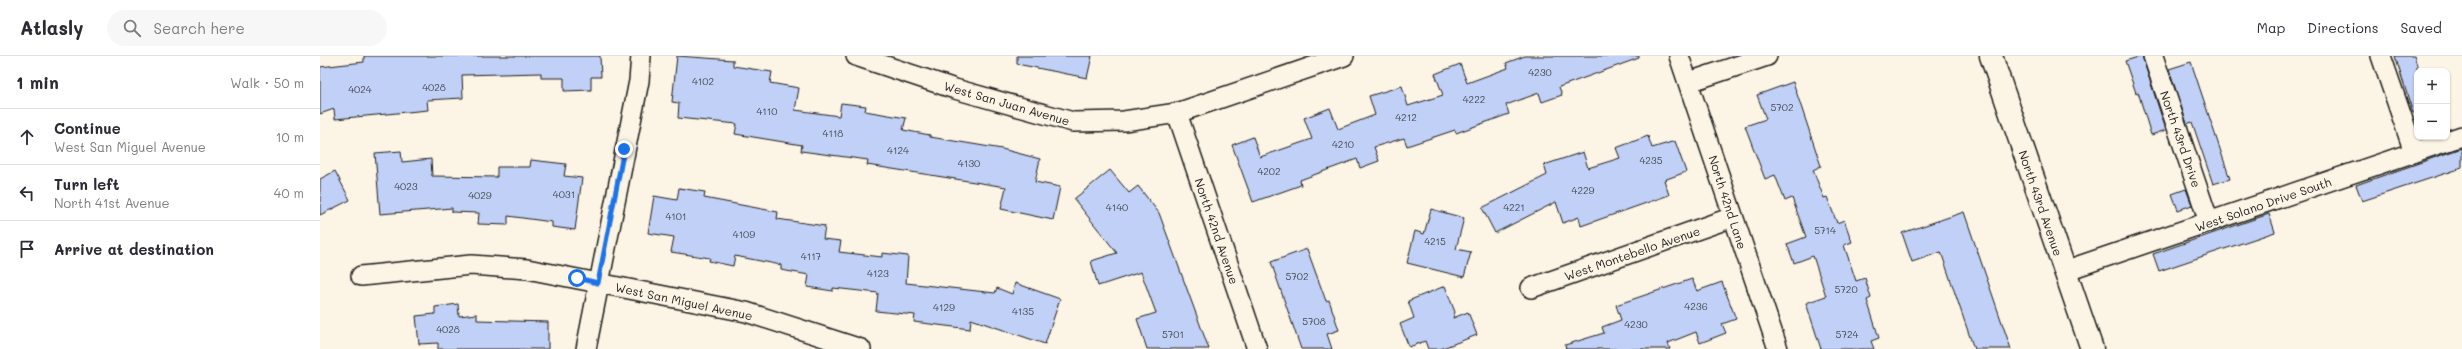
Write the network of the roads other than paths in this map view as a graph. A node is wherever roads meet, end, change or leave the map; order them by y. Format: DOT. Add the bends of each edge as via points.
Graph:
graph roads {
  1 [pos="641,56"];
  2 [pos="856,56"];
  3 [pos="1344,56"];
  4 [pos="1679,56"];
  5 [pos="1767,56"];
  6 [pos="1991,56"];
  7 [pos="2153,56"];
  8 [pos="2381,56"];
  9 [pos="1689,82"];
  10 [pos="1177,113"];
  11 [pos="2462,136"];
  12 [pos="2414,152"];
  13 [pos="1733,217"];
  14 [pos="2209,222"];
  15 [pos="2064,271"];
  16 [pos="361,276"];
  17 [pos="598,283"];
  18 [pos="1531,288"];
  19 [pos="586,349"];
  20 [pos="861,349"];
  21 [pos="1257,349"];
  22 [pos="1778,349"];
  23 [pos="2092,349"];
  1 -- 17 [label="street" via="639,81"];
  2 -- 10 [label="street, West San Juan Avenue" via="955,89 1073,122 1124,122"];
  3 -- 10 [label="street, West San Juan Avenue"];
  4 -- 9 [label="street, North 42nd Lane"];
  5 -- 9 [label="street"];
  6 -- 15 [label="main road, North 43rd Avenue"];
  7 -- 14 [label="street, North 43rd Drive"];
  8 -- 12 [label="street"];
  9 -- 13 [label="street, North 42nd Lane"];
  10 -- 21 [label="street, North 42nd Avenue"];
  11 -- 12 [label="street, West Solano Drive South"];
  12 -- 14 [label="street, West Solano Drive South"];
  13 -- 18 [label="street, West Montebello Avenue"];
  13 -- 22 [label="street, North 42nd Lane"];
  14 -- 15 [label="street, West Solano Drive South"];
  15 -- 23 [label="main road, North 43rd Avenue"];
  16 -- 17 [label="street, West San Miguel Avenue" via="471,265 527,269"];
  17 -- 19 [label="street"];
  17 -- 20 [label="street, West San Miguel Avenue" via="746,312"];
}
